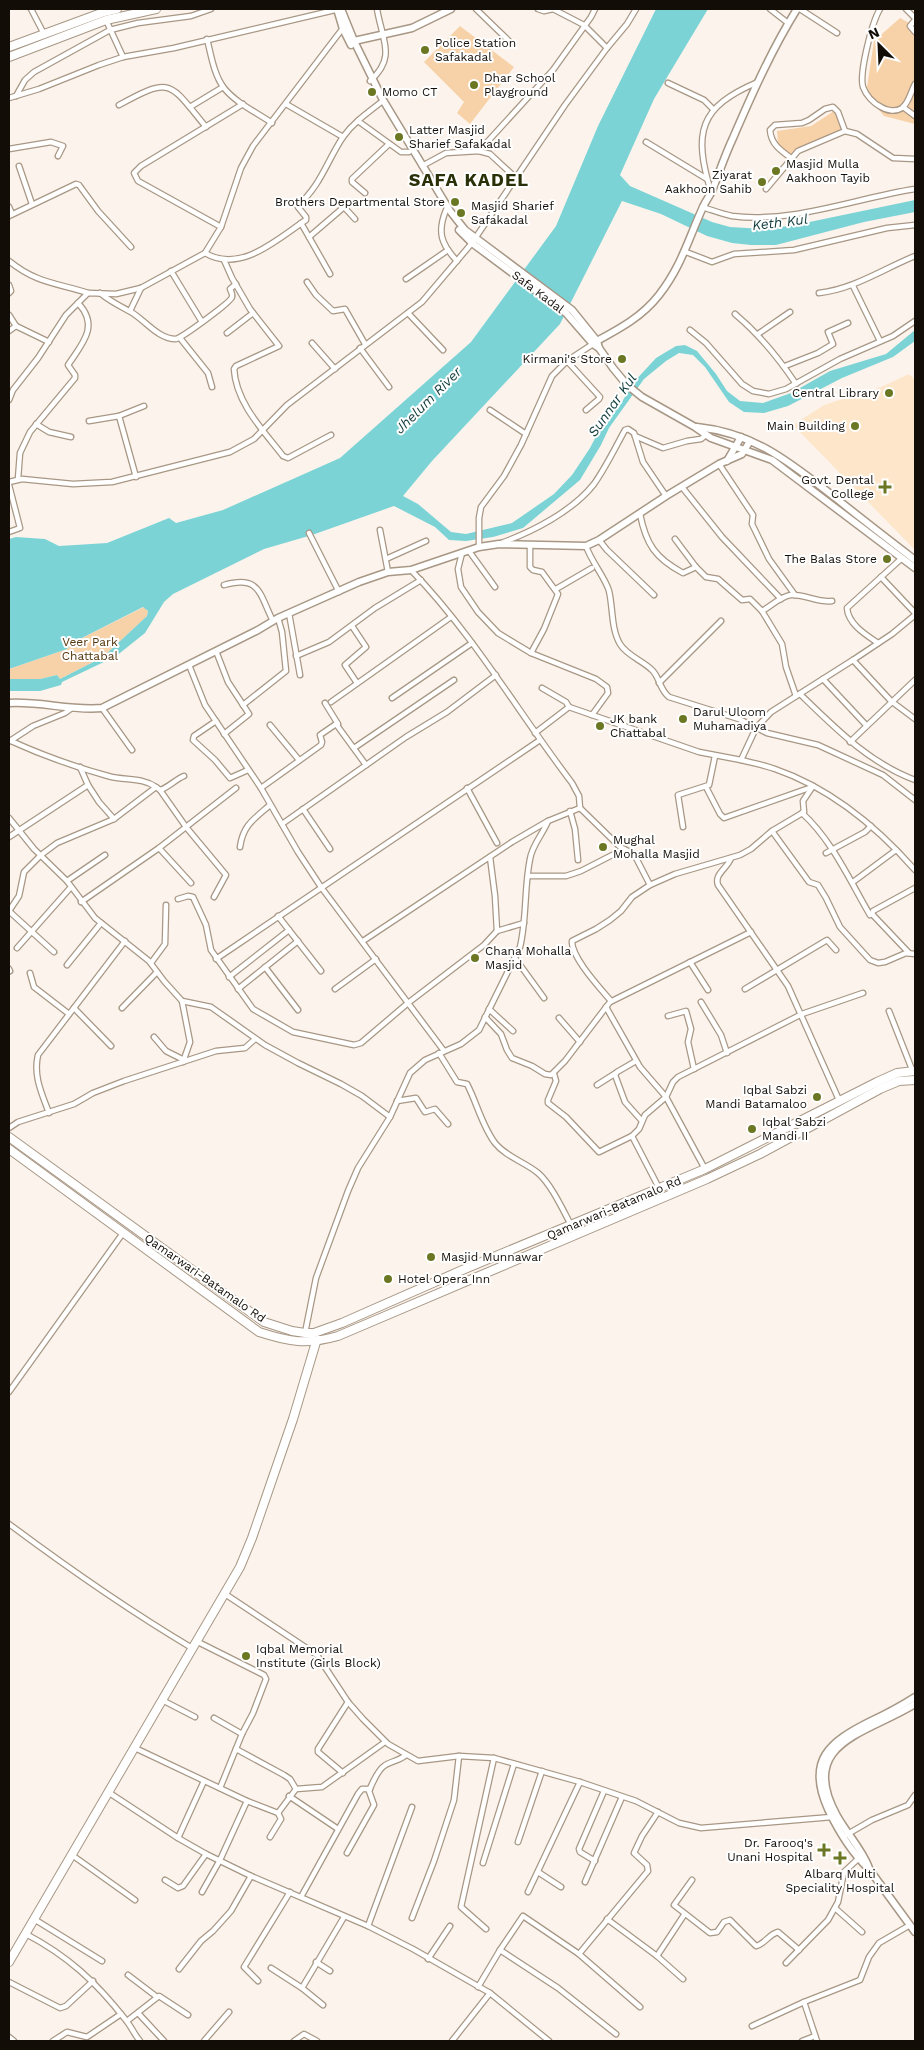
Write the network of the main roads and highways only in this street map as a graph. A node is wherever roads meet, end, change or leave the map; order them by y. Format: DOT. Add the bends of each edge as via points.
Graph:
graph roads {
  1 [pos="116,9"];
  2 [pos="156,9"];
  3 [pos="104,13"];
  4 [pos="9,47"];
  5 [pos="9,57"];
  6 [pos="914,1072"];
  7 [pos="915,1080"];
  8 [pos="9,1137"];
  9 [pos="9,1149"];
  10 [pos="133,1227"];
  11 [pos="123,1233"];
  12 [pos="436,1282"];
  13 [pos="441,1292"];
  14 [pos="342,1323"];
  15 [pos="316,1342"];
  16 [pos="9,1962"];
  1 -- 3 [label="main road"];
  2 -- 3 [label="main road"];
  3 -- 4 [label="main road"];
  3 -- 5 [label="main road"];
  6 -- 12 [label="main road, Qamarwari-Batamalo Rd" via="897,1073 705,1169"];
  7 -- 13 [label="main road, Qamarwari-Batamalo Rd" via="899,1081 880,1089 708,1179"];
  8 -- 10 [label="main road, Qamarwari-Batamalo Rd"];
  9 -- 11 [label="main road, Qamarwari-Batamalo Rd"];
  10 -- 11 [label="main road"];
  10 -- 14 [label="main road, Qamarwari-Batamalo Rd" via="264,1322 305,1333"];
  11 -- 15 [label="main road, Qamarwari-Batamalo Rd" via="259,1332 280,1339"];
  12 -- 13 [label="main road"];
  12 -- 14 [label="main road, Qamarwari-Batamalo Rd"];
  13 -- 15 [label="main road, Qamarwari-Batamalo Rd" via="338,1336"];
  14 -- 15 [label="main road"];
  15 -- 16 [label="main road" via="293,1419 240,1567"];
}
